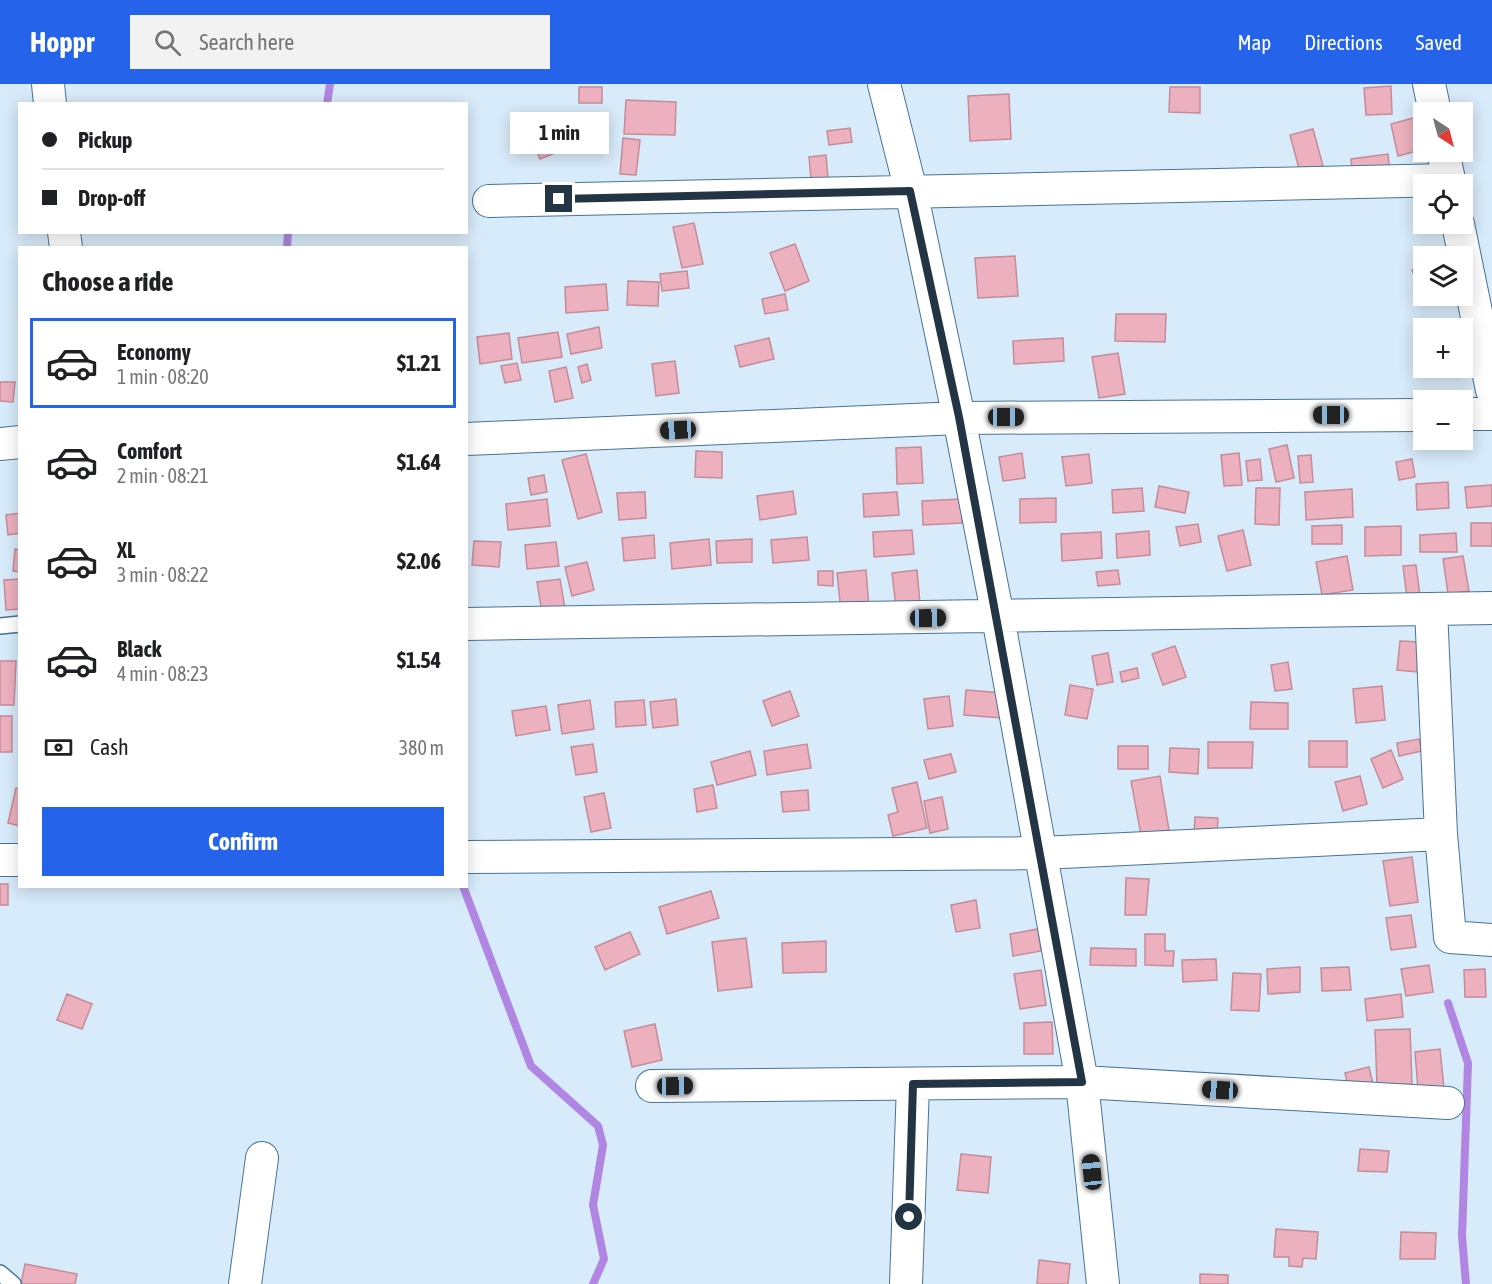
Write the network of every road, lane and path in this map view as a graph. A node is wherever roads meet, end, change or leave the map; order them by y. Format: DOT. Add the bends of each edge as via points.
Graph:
graph roads {
  1 [pos="48,84"];
  2 [pos="884,84"];
  3 [pos="1430,84"];
  4 [pos="50,102"];
  5 [pos="1433,102"];
  6 [pos="1447,172"];
  7 [pos="910,191"];
  8 [pos="489,201"];
  9 [pos="1460,234"];
  10 [pos="1492,390"];
  11 [pos="1473,414"];
  12 [pos="1492,414"];
  13 [pos="1413,415"];
  14 [pos="959,417"];
  15 [pos="468,439"];
  16 [pos="18,442"];
  17 [pos="0,444"];
  18 [pos="1492,608"];
  19 [pos="1431,609"];
  20 [pos="998,617"];
  21 [pos="18,624"];
  22 [pos="468,624"];
  23 [pos="0,626"];
  24 [pos="1441,834"];
  25 [pos="1041,853"];
  26 [pos="468,857"];
  27 [pos="0,860"];
  28 [pos="18,860"];
  29 [pos="1492,939"];
  30 [pos="1082,1082"];
  31 [pos="913,1084"];
  32 [pos="652,1086"];
  33 [pos="1448,1103"];
  34 [pos="262,1158"];
  35 [pos="0,1273"];
  36 [pos="12,1284"];
  37 [pos="245,1284"];
  38 [pos="906,1284"];
  39 [pos="1103,1284"];
  1 -- 4 [label="street"];
  2 -- 7 [label="street"];
  3 -- 5 [label="street"];
  6 -- 7 [label="street"];
  7 -- 8 [label="street"];
  7 -- 14 [label="street"];
  9 -- 10 [label="street"];
  11 -- 12 [label="street"];
  13 -- 14 [label="street"];
  14 -- 15 [label="street"];
  14 -- 20 [label="street"];
  16 -- 17 [label="street"];
  18 -- 19 [label="street"];
  19 -- 20 [label="street"];
  19 -- 24 [label="street"];
  20 -- 22 [label="street"];
  20 -- 25 [label="street"];
  21 -- 23 [label="lane"];
  24 -- 25 [label="street"];
  24 -- 29 [label="street" via="1450,937"];
  25 -- 26 [label="street"];
  25 -- 30 [label="street"];
  27 -- 28 [label="street"];
  30 -- 31 [label="street"];
  30 -- 33 [label="street"];
  30 -- 39 [label="street"];
  31 -- 32 [label="street"];
  31 -- 38 [label="street"];
  34 -- 37 [label="street"];
  35 -- 36 [label="lane"];
}
